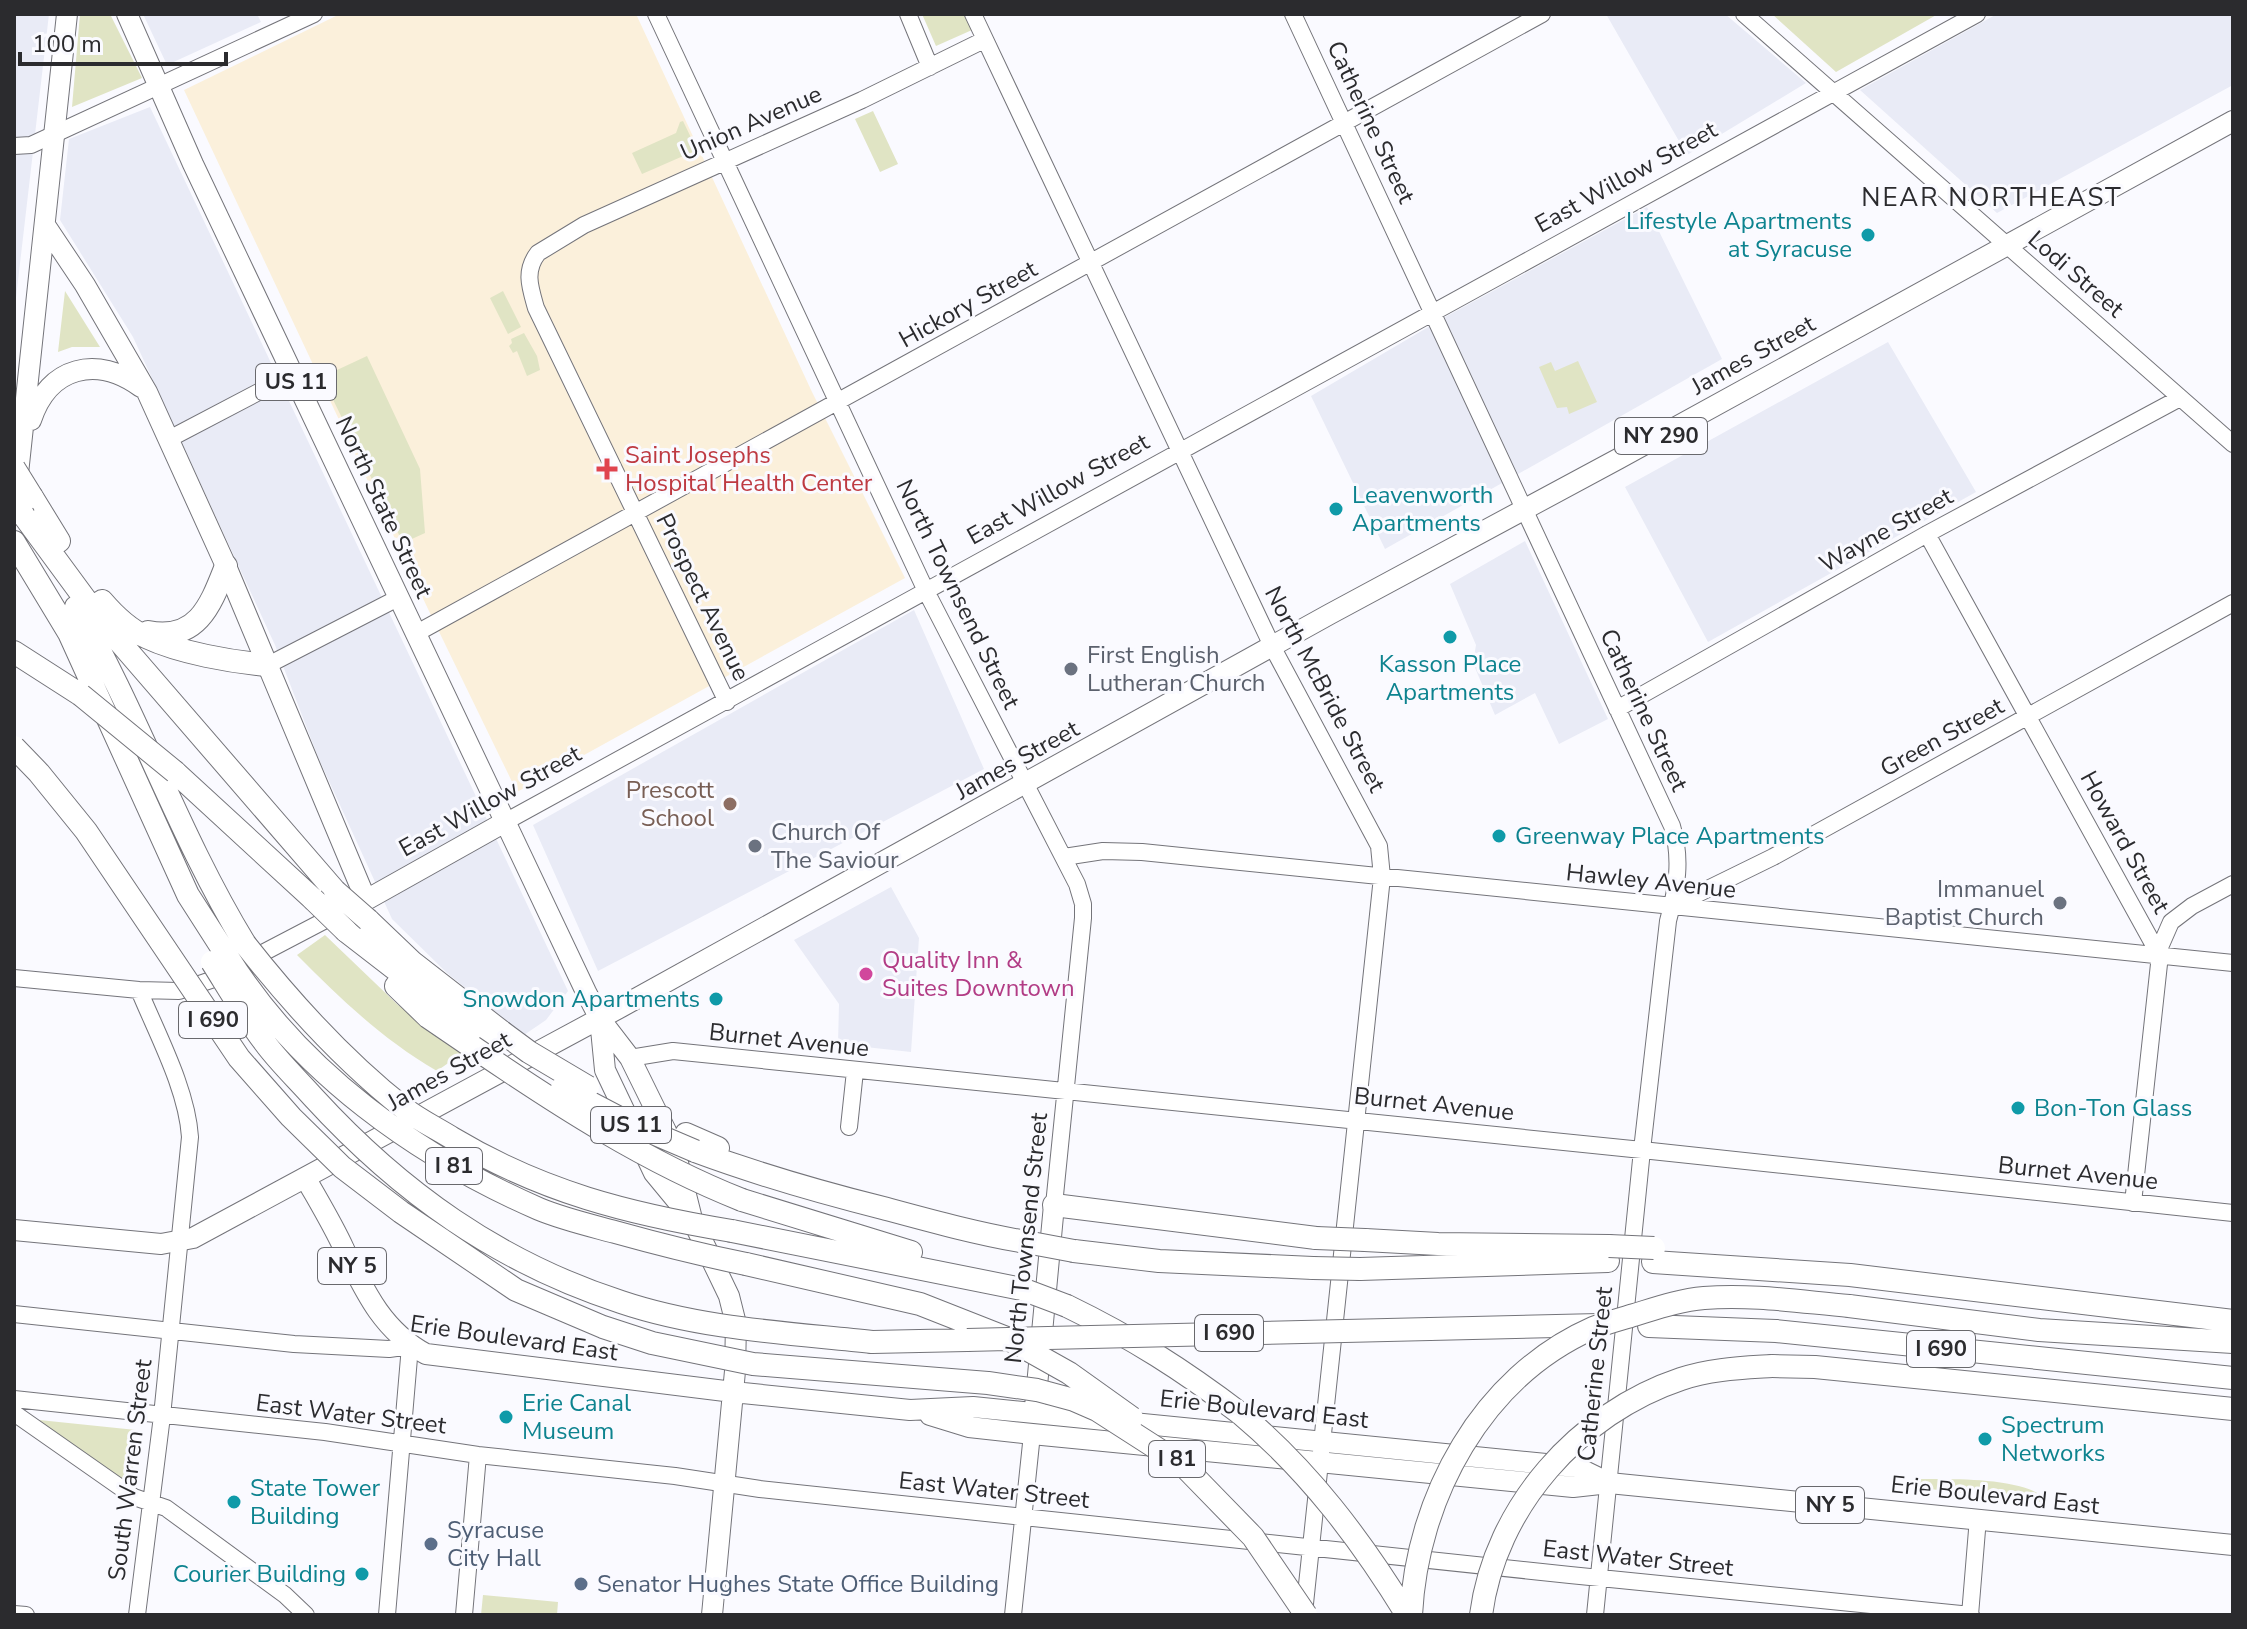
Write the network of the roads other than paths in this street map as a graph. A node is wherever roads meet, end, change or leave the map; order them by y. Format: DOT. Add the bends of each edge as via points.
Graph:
graph roads {
  1 [pos="67,14"];
  2 [pos="127,14"];
  3 [pos="314,14"];
  4 [pos="656,14"];
  5 [pos="908,14"];
  6 [pos="973,14"];
  7 [pos="1293,14"];
  8 [pos="1542,14"];
  9 [pos="1744,14"];
  10 [pos="1977,14"];
  11 [pos="984,40"];
  12 [pos="930,67"];
  13 [pos="160,84"];
  14 [pos="1833,93"];
  15 [pos="2233,121"];
  16 [pos="1346,124"];
  17 [pos="54,134"];
  18 [pos="14,146"];
  19 [pos="724,161"];
  20 [pos="45,225"];
  21 [pos="2007,245"];
  22 [pos="538,253"];
  23 [pos="1091,265"];
  24 [pos="1433,312"];
  25 [pos="293,374"];
  26 [pos="147,392"];
  27 [pos="2180,398"];
  28 [pos="837,403"];
  29 [pos="169,439"];
  30 [pos="2233,444"];
  31 [pos="1178,451"];
  32 [pos="17,463"];
  33 [pos="21,508"];
  34 [pos="1525,509"];
  35 [pos="636,515"];
  36 [pos="1927,534"];
  37 [pos="18,548"];
  38 [pos="226,566"];
  39 [pos="926,591"];
  40 [pos="398,598"];
  41 [pos="2233,603"];
  42 [pos="133,629"];
  43 [pos="415,634"];
  44 [pos="1273,648"];
  45 [pos="14,652"];
  46 [pos="268,665"];
  47 [pos="727,702"];
  48 [pos="1617,709"];
  49 [pos="2029,717"];
  50 [pos="14,747"];
  51 [pos="1025,785"];
  52 [pos="505,822"];
  53 [pos="1064,857"];
  54 [pos="1382,877"];
  55 [pos="2233,884"];
  56 [pos="1672,907"];
  57 [pos="367,910"];
  58 [pos="2157,954"];
  59 [pos="229,955"];
  60 [pos="2233,963"];
  61 [pos="14,978"];
  62 [pos="139,990"];
  63 [pos="600,1019"];
  64 [pos="488,1040"];
  65 [pos="630,1058"];
  66 [pos="855,1071"];
  67 [pos="1067,1091"];
  68 [pos="1354,1120"];
  69 [pos="849,1127"];
  70 [pos="1642,1150"];
  71 [pos="306,1179"];
  72 [pos="2133,1203"];
  73 [pos="1054,1205"];
  74 [pos="2233,1213"];
  75 [pos="692,1219"];
  76 [pos="14,1230"];
  77 [pos="179,1242"];
  78 [pos="458,1249"];
  79 [pos="1608,1253"];
  80 [pos="1022,1289"];
  81 [pos="14,1314"];
  82 [pos="2233,1321"];
  83 [pos="171,1331"];
  84 [pos="872,1342"];
  85 [pos="2233,1342"];
  86 [pos="410,1346"];
  87 [pos="2233,1378"];
  88 [pos="733,1392"];
  89 [pos="14,1399"];
  90 [pos="2233,1409"];
  91 [pos="14,1413"];
  92 [pos="162,1416"];
  93 [pos="1033,1424"];
  94 [pos="1321,1440"];
  95 [pos="403,1443"];
  96 [pos="478,1455"];
  97 [pos="1319,1462"];
  98 [pos="1189,1469"];
  99 [pos="1609,1483"];
  100 [pos="725,1485"];
  101 [pos="151,1503"];
  102 [pos="1023,1517"];
  103 [pos="1978,1518"];
  104 [pos="2233,1545"];
  105 [pos="1310,1548"];
  106 [pos="1599,1578"];
  107 [pos="14,1614"];
  108 [pos="26,1615"];
  109 [pos="137,1615"];
  110 [pos="306,1615"];
  111 [pos="387,1615"];
  112 [pos="464,1615"];
  113 [pos="712,1615"];
  114 [pos="1013,1615"];
  115 [pos="1305,1615"];
  116 [pos="1409,1615"];
  117 [pos="1481,1615"];
  118 [pos="1595,1615"];
  119 [pos="1970,1615"];
  1 -- 17 [label="main road"];
  2 -- 13 [label="main road, North State Street / US 11"];
  3 -- 13 [label="street"];
  4 -- 19 [label="street, North Townsend Street"];
  5 -- 12 [label="street"];
  6 -- 11 [label="street, North McBride Street"];
  7 -- 16 [label="street, Catherine Street"];
  8 -- 16 [label="street, Hickory Street"];
  9 -- 14 [label="street, Lodi Street"];
  10 -- 14 [label="street, East Willow Street"];
  11 -- 12 [label="street, Union Avenue"];
  11 -- 23 [label="street, North McBride Street"];
  12 -- 19 [label="street, Union Avenue"];
  13 -- 17 [label="street"];
  13 -- 25 [label="main road, North State Street / US 11"];
  14 -- 21 [label="street, Lodi Street"];
  14 -- 24 [label="street, East Willow Street"];
  15 -- 21 [label="main road, James Street / NY 290"];
  16 -- 23 [label="street, Hickory Street"];
  16 -- 24 [label="street, Catherine Street"];
  17 -- 18 [label="street"];
  17 -- 20 [label="main road"];
  19 -- 22 [label="street, Union Avenue" via="584,225"];
  19 -- 28 [label="street, North Townsend Street"];
  20 -- 26 [label="main road"];
  20 -- 32 [label="main road"];
  21 -- 27 [label="street, Lodi Street"];
  21 -- 34 [label="main road, James Street / NY 290"];
  22 -- 35 [label="street, Prospect Avenue" via="528,274 536,308"];
  23 -- 28 [label="street, Hickory Street"];
  23 -- 31 [label="street, North McBride Street"];
  24 -- 31 [label="street, East Willow Street"];
  24 -- 34 [label="street, Catherine Street"];
  25 -- 29 [label="street"];
  25 -- 40 [label="main road, North State Street / US 11"];
  26 -- 29 [label="main road"];
  26 -- 32 [label="main road" via="124,375 101,369 63,375 41,397"];
  27 -- 30 [label="street, Lodi Street"];
  27 -- 36 [label="street, Wayne Street"];
  28 -- 35 [label="street, Hickory Street"];
  28 -- 39 [label="street, North Townsend Street"];
  29 -- 38 [label="main road"];
  31 -- 39 [label="street, East Willow Street"];
  31 -- 44 [label="street, North McBride Street"];
  32 -- 33 [label="highway, bridge"];
  33 -- 42 [label="highway"];
  33 -- 57 [label="highway, bridge" via="99,618 335,891"];
  33 -- 59 [label="highway, I 81" via="144,741"];
  34 -- 44 [label="main road, James Street / NY 290"];
  34 -- 48 [label="street, Catherine Street"];
  35 -- 43 [label="street, Hickory Street"];
  35 -- 47 [label="street, Prospect Avenue"];
  36 -- 48 [label="street, Wayne Street"];
  36 -- 49 [label="street, Howard Street"];
  37 -- 59 [label="highway, I 81" via="69,633 188,895"];
  38 -- 42 [label="highway" via="211,604 195,623 166,634"];
  38 -- 46 [label="main road"];
  39 -- 47 [label="street, East Willow Street"];
  39 -- 51 [label="street, North Townsend Street"];
  40 -- 43 [label="main road, North State Street / US 11"];
  40 -- 46 [label="street"];
  41 -- 49 [label="street, Green Street"];
  42 -- 46 [label="highway" via="178,648"];
  43 -- 52 [label="main road, North State Street / US 11"];
  44 -- 51 [label="main road, James Street / NY 290"];
  44 -- 54 [label="street, North McBride Street" via="1373,830"];
  45 -- 64 [label="highway, bridge" via="81,695 175,772 313,899 428,1017"];
  46 -- 57 [label="main road"];
  47 -- 52 [label="street, East Willow Street"];
  48 -- 56 [label="street, Catherine Street" via="1677,842"];
  49 -- 56 [label="street, Green Street"];
  49 -- 58 [label="street, Howard Street"];
  50 -- 78 [label="highway, I 690, bridge" via="86,831 239,1058 291,1117 342,1167"];
  51 -- 53 [label="street, North Townsend Street"];
  51 -- 63 [label="main road, James Street / NY 290"];
  52 -- 57 [label="main road, East Willow Street"];
  52 -- 63 [label="main road, North State Street / US 11"];
  53 -- 54 [label="street, Hawley Avenue" via="1142,852"];
  53 -- 67 [label="street, North Townsend Street" via="1083,904"];
  54 -- 56 [label="street, Hawley Avenue"];
  54 -- 68 [label="street, North McBride Street"];
  55 -- 58 [label="street" via="2171,922"];
  56 -- 58 [label="street, Hawley Avenue"];
  56 -- 70 [label="street, Catherine Street"];
  57 -- 62 [label="street, East Willow Street" via="195,987"];
  57 -- 64 [label="highway"];
  58 -- 60 [label="street, Hawley Avenue"];
  58 -- 72 [label="street"];
  59 -- 80 [label="highway, I 81, bridge" via="291,1002 408,1111 512,1170 639,1215"];
  59 -- 84 [label="highway, bridge" via="266,1046 399,1181 500,1250 622,1303 663,1314"];
  59 -- 98 [label="highway, I 81, bridge" via="246,986 311,1060 384,1122 489,1185 571,1221 920,1304 1012,1341 1119,1406"];
  61 -- 62 [label="street, East Willow Street"];
  62 -- 77 [label="street, South Warren Street" via="189,1122"];
  63 -- 65 [label="main road, North State Street / US 11"];
  63 -- 71 [label="main road, James Street"];
  63 -- 75 [label="main road, North State Street / US 11" via="605,1070 654,1173"];
  64 -- 79 [label="highway, bridge" via="588,1102 664,1140 690,1143 757,1175 982,1234 1159,1261 1313,1268"];
  64 -- 80 [label="highway, bridge" via="537,1090 701,1184"];
  65 -- 66 [label="street, Burnet Avenue" via="673,1051"];
  65 -- 75 [label="main road, North State Street / US 11" via="666,1131"];
  66 -- 67 [label="street, Burnet Avenue"];
  66 -- 69 [label="street"];
  67 -- 68 [label="street, Burnet Avenue"];
  67 -- 73 [label="street, North Townsend Street"];
  68 -- 70 [label="street, Burnet Avenue"];
  68 -- 94 [label="street, North McBride Street"];
  70 -- 72 [label="street, Burnet Avenue"];
  70 -- 99 [label="street, Catherine Street"];
  71 -- 77 [label="main road, James Street"];
  71 -- 86 [label="main road, NY 5" via="360,1285 394,1333"];
  72 -- 74 [label="street, Burnet Avenue"];
  73 -- 79 [label="highway, bridge" via="1316,1238"];
  73 -- 93 [label="main road, North Townsend Street"];
  75 -- 88 [label="main road, North State Street / US 11" via="734,1312"];
  76 -- 77 [label="main road, James Street"];
  77 -- 83 [label="street, South Warren Street"];
  78 -- 84 [label="highway, I 690, bridge" via="620,1318 716,1337"];
  78 -- 98 [label="highway, bridge" via="516,1290 652,1343 753,1364 1037,1390 1097,1410"];
  79 -- 82 [label="highway" via="1850,1275"];
  80 -- 116 [label="highway, I 81, bridge" via="1129,1337 1241,1414 1304,1474 1356,1535"];
  81 -- 83 [label="street, Erie Boulevard East"];
  83 -- 86 [label="street, Erie Boulevard East" via="294,1344"];
  83 -- 92 [label="street, South Warren Street"];
  84 -- 87 [label="highway, I 690, bridge" via="1649,1326 1776,1331"];
  85 -- 116 [label="highway, bridge" via="2039,1330 1752,1297 1677,1302 1595,1327 1513,1381 1459,1450 1421,1541"];
  86 -- 88 [label="main road, Erie Boulevard East / NY 5" via="426,1354"];
  86 -- 95 [label="street"];
  88 -- 93 [label="main road, Erie Boulevard East / NY 5" via="910,1410 969,1427"];
  88 -- 100 [label="main road, US 11"];
  89 -- 92 [label="street, East Water Street"];
  90 -- 117 [label="highway, bridge" via="1815,1367 1772,1366 1684,1378 1625,1403 1554,1463 1520,1507 1493,1561"];
  91 -- 101 [label="street" via="134,1497"];
  92 -- 95 [label="street, East Water Street"];
  92 -- 101 [label="street, South Warren Street"];
  93 -- 94 [label="main road, Erie Boulevard East / NY 5"];
  93 -- 97 [label="main road, Erie Boulevard East / NY 5"];
  93 -- 102 [label="street"];
  94 -- 97 [label="street, North McBride Street"];
  94 -- 99 [label="main road, Erie Boulevard East / NY 5" via="1576,1467"];
  95 -- 96 [label="street, East Water Street"];
  95 -- 111 [label="street"];
  96 -- 100 [label="street, East Water Street"];
  96 -- 112 [label="street"];
  97 -- 99 [label="main road, Erie Boulevard East / NY 5" via="1573,1487"];
  97 -- 105 [label="street, North McBride Street"];
  98 -- 115 [label="highway, I 81, bridge" via="1253,1537"];
  99 -- 103 [label="main road, Erie Boulevard East / NY 5"];
  99 -- 106 [label="street, Catherine Street"];
  100 -- 102 [label="street, East Water Street"];
  100 -- 113 [label="main road, US 11"];
  101 -- 109 [label="street, South Warren Street"];
  101 -- 110 [label="street" via="166,1508"];
  102 -- 105 [label="street, East Water Street"];
  102 -- 114 [label="street"];
  103 -- 104 [label="main road, Erie Boulevard East / NY 5"];
  103 -- 119 [label="street"];
  105 -- 106 [label="street, East Water Street"];
  105 -- 115 [label="street, North McBride Street"];
  106 -- 118 [label="street, Catherine Street"];
  106 -- 119 [label="street, East Water Street"];
  107 -- 108 [label="street"];
}
